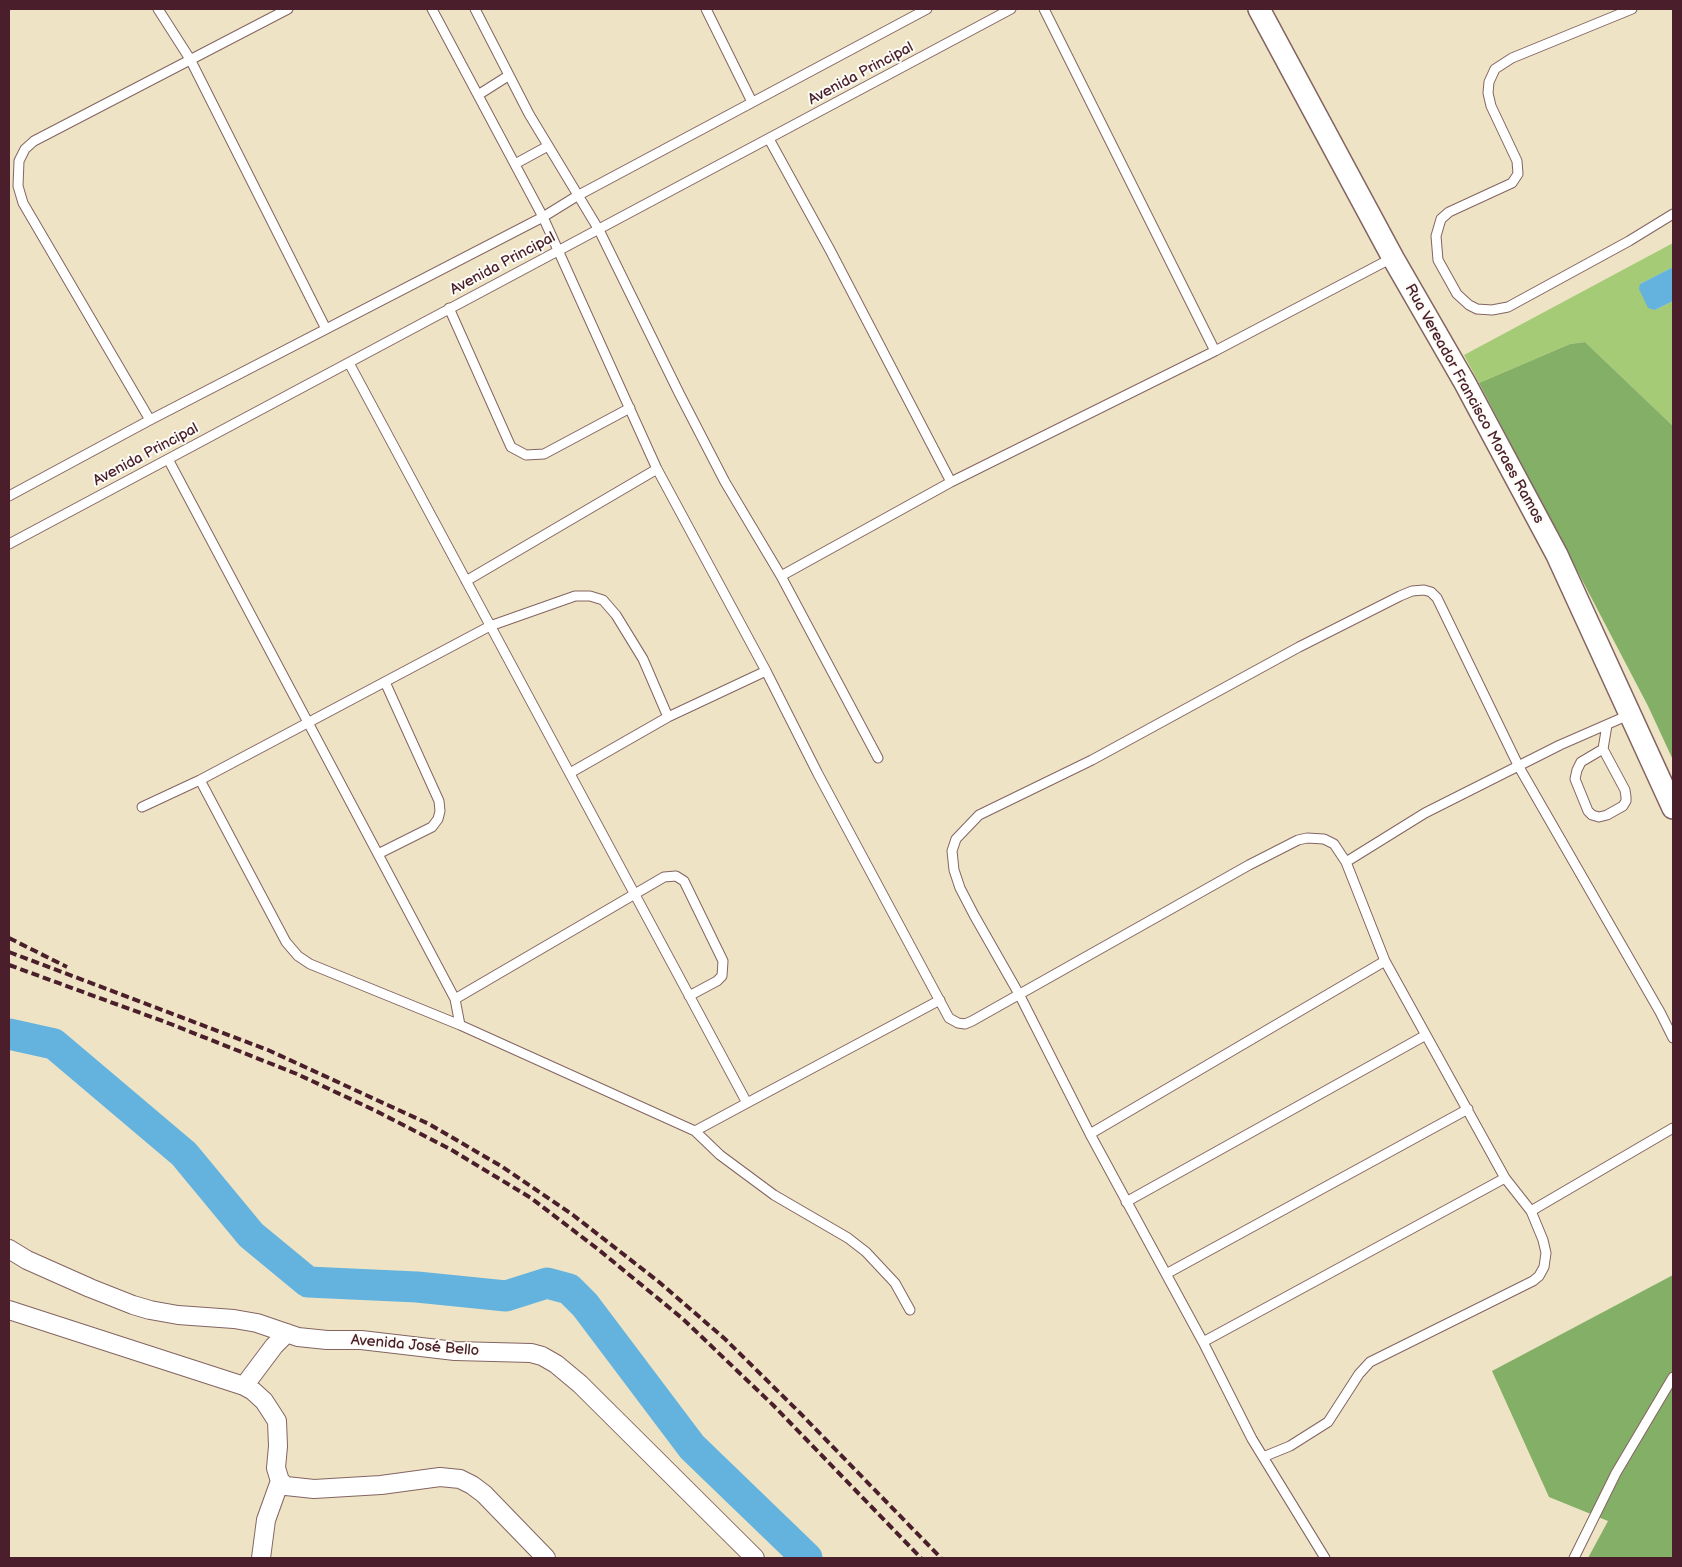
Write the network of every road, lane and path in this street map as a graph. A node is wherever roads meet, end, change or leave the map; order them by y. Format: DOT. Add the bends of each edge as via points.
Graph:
graph roads {
  1 [pos="158,9"];
  2 [pos="288,9"];
  3 [pos="432,9"];
  4 [pos="475,9"];
  5 [pos="706,9"];
  6 [pos="927,9"];
  7 [pos="1011,9"];
  8 [pos="1044,9"];
  9 [pos="1259,9"];
  10 [pos="1632,9"];
  11 [pos="190,59"];
  12 [pos="508,76"];
  13 [pos="478,95"];
  14 [pos="752,102"];
  15 [pos="769,139"];
  16 [pos="548,146"];
  17 [pos="515,164"];
  18 [pos="577,196"];
  19 [pos="1673,214"];
  20 [pos="543,217"];
  21 [pos="599,230"];
  22 [pos="557,250"];
  23 [pos="1393,258"];
  24 [pos="449,308"];
  25 [pos="326,329"];
  26 [pos="1215,351"];
  27 [pos="349,363"];
  28 [pos="630,408"];
  29 [pos="150,420"];
  30 [pos="168,459"];
  31 [pos="658,469"];
  32 [pos="952,482"];
  33 [pos="9,496"];
  34 [pos="9,544"];
  35 [pos="781,576"];
  36 [pos="466,581"];
  37 [pos="490,626"];
  38 [pos="766,671"];
  39 [pos="385,682"];
  40 [pos="1631,714"];
  41 [pos="668,717"];
  42 [pos="308,723"];
  43 [pos="1607,725"];
  44 [pos="1603,749"];
  45 [pos="878,758"];
  46 [pos="1518,767"];
  47 [pos="570,773"];
  48 [pos="200,780"];
  49 [pos="142,807"];
  50 [pos="1673,808"];
  51 [pos="378,854"];
  52 [pos="1346,862"];
  53 [pos="635,894"];
  54 [pos="1385,961"];
  55 [pos="1019,994"];
  56 [pos="689,996"];
  57 [pos="455,999"];
  58 [pos="940,1000"];
  59 [pos="460,1025"];
  60 [pos="1426,1035"];
  61 [pos="1673,1038"];
  62 [pos="747,1103"];
  63 [pos="1468,1109"];
  64 [pos="1673,1128"];
  65 [pos="695,1132"];
  66 [pos="1090,1134"];
  67 [pos="1505,1178"];
  68 [pos="1126,1202"];
  69 [pos="1531,1211"];
  70 [pos="9,1249"];
  71 [pos="1166,1274"];
  72 [pos="9,1310"];
  73 [pos="910,1310"];
  74 [pos="287,1333"];
  75 [pos="1203,1342"];
  76 [pos="1673,1377"];
  77 [pos="244,1386"];
  78 [pos="1263,1457"];
  79 [pos="280,1481"];
  80 [pos="261,1558"];
  81 [pos="546,1558"];
  82 [pos="756,1558"];
  83 [pos="1325,1558"];
  84 [pos="1574,1558"];
  1 -- 11 [label="lane"];
  2 -- 11 [label="lane"];
  3 -- 13 [label="lane"];
  4 -- 12 [label="lane"];
  5 -- 14 [label="lane"];
  6 -- 14 [label="lane, Avenida Principal"];
  7 -- 15 [label="lane, Avenida Principal"];
  8 -- 26 [label="lane"];
  9 -- 23 [label="street, Rua Vereador Francisco Moraes Ramos"];
  10 -- 19 [label="lane" via="1512,58 1494,69 1488,93 1517,160 1518,174 1512,183 1449,212 1441,219 1436,236 1438,260 1463,300 1477,309 1508,307"];
  11 -- 25 [label="lane"];
  11 -- 29 [label="lane" via="34,141 19,161 18,186 24,203"];
  12 -- 13 [label="lane"];
  12 -- 16 [label="lane"];
  13 -- 17 [label="lane"];
  14 -- 18 [label="lane, Avenida Principal"];
  15 -- 21 [label="lane, Avenida Principal"];
  15 -- 32 [label="lane"];
  16 -- 17 [label="lane"];
  16 -- 18 [label="lane"];
  17 -- 20 [label="lane"];
  18 -- 20 [label="lane, Avenida Principal"];
  18 -- 21 [label="lane"];
  20 -- 22 [label="lane"];
  20 -- 25 [label="lane, Avenida Principal"];
  21 -- 22 [label="lane, Avenida Principal"];
  21 -- 35 [label="lane" via="725,482"];
  22 -- 24 [label="lane, Avenida Principal"];
  22 -- 28 [label="lane"];
  23 -- 26 [label="lane"];
  23 -- 40 [label="street, Rua Vereador Francisco Moraes Ramos" via="1465,383 1557,555"];
  24 -- 27 [label="lane, Avenida Principal"];
  24 -- 28 [label="lane" via="511,447 526,455 544,454"];
  25 -- 29 [label="lane, Avenida Principal"];
  26 -- 32 [label="lane"];
  27 -- 30 [label="lane, Avenida Principal"];
  27 -- 36 [label="lane"];
  28 -- 31 [label="lane"];
  29 -- 33 [label="lane, Avenida Principal"];
  30 -- 34 [label="lane, Avenida Principal"];
  30 -- 42 [label="lane"];
  31 -- 36 [label="lane"];
  31 -- 38 [label="lane"];
  32 -- 35 [label="lane"];
  35 -- 45 [label="lane"];
  36 -- 37 [label="lane"];
  37 -- 39 [label="lane"];
  37 -- 41 [label="lane" via="575,596 603,600 624,625 643,658"];
  37 -- 47 [label="lane"];
  38 -- 41 [label="lane"];
  38 -- 58 [label="lane"];
  39 -- 42 [label="lane"];
  39 -- 51 [label="lane" via="439,802 440,811 432,827"];
  40 -- 43 [label="lane"];
  40 -- 50 [label="street, Rua Vereador Francisco Moraes Ramos"];
  41 -- 47 [label="lane"];
  42 -- 48 [label="lane"];
  42 -- 51 [label="lane"];
  43 -- 44 [label="lane"];
  43 -- 46 [label="lane"];
  44 -- 44 [label="lane" via="1581,762 1575,779 1588,811 1599,817 1626,802 1625,790"];
  46 -- 52 [label="lane" via="1426,813"];
  46 -- 55 [label="lane" via="1437,598 1431,592 1412,590 1299,647 1092,760 979,815 967,827 956,839 952,851 954,870 974,915"];
  46 -- 61 [label="lane"];
  47 -- 53 [label="lane"];
  48 -- 49 [label="lane"];
  48 -- 59 [label="lane" via="286,942 298,956 310,964"];
  51 -- 57 [label="lane"];
  52 -- 54 [label="lane"];
  52 -- 55 [label="lane" via="1334,844 1307,838 1298,840"];
  53 -- 56 [label="lane"];
  53 -- 56 [label="lane" via="664,877 676,876 684,881 723,961 722,976"];
  53 -- 57 [label="lane"];
  54 -- 60 [label="lane"];
  54 -- 66 [label="lane"];
  55 -- 58 [label="lane" via="965,1024 949,1018"];
  55 -- 66 [label="lane"];
  56 -- 62 [label="lane"];
  57 -- 59 [label="lane"];
  58 -- 62 [label="lane"];
  59 -- 65 [label="lane"];
  60 -- 63 [label="lane"];
  60 -- 68 [label="lane"];
  62 -- 65 [label="lane"];
  63 -- 67 [label="lane"];
  63 -- 71 [label="lane"];
  64 -- 69 [label="lane"];
  65 -- 73 [label="lane" via="774,1195 866,1252 895,1283"];
  66 -- 68 [label="lane"];
  67 -- 69 [label="lane"];
  67 -- 75 [label="lane"];
  68 -- 71 [label="lane"];
  69 -- 78 [label="lane" via="1546,1253 1544,1267 1533,1282 1370,1362 1328,1422 1290,1446"];
  70 -- 74 [label="street, Avenida José Bello" via="27,1260 133,1305 178,1315 257,1323"];
  71 -- 75 [label="lane"];
  72 -- 77 [label="street"];
  74 -- 77 [label="street"];
  74 -- 82 [label="street, Avenida José Bello" via="327,1340 361,1340 455,1351 542,1356 580,1384"];
  75 -- 78 [label="lane"];
  76 -- 84 [label="lane" via="1616,1473"];
  77 -- 79 [label="street" via="264,1401 277,1421 276,1468"];
  78 -- 83 [label="lane"];
  79 -- 80 [label="street" via="266,1520"];
  79 -- 81 [label="street" via="286,1486 314,1489 440,1477 460,1479 484,1494"];
}
